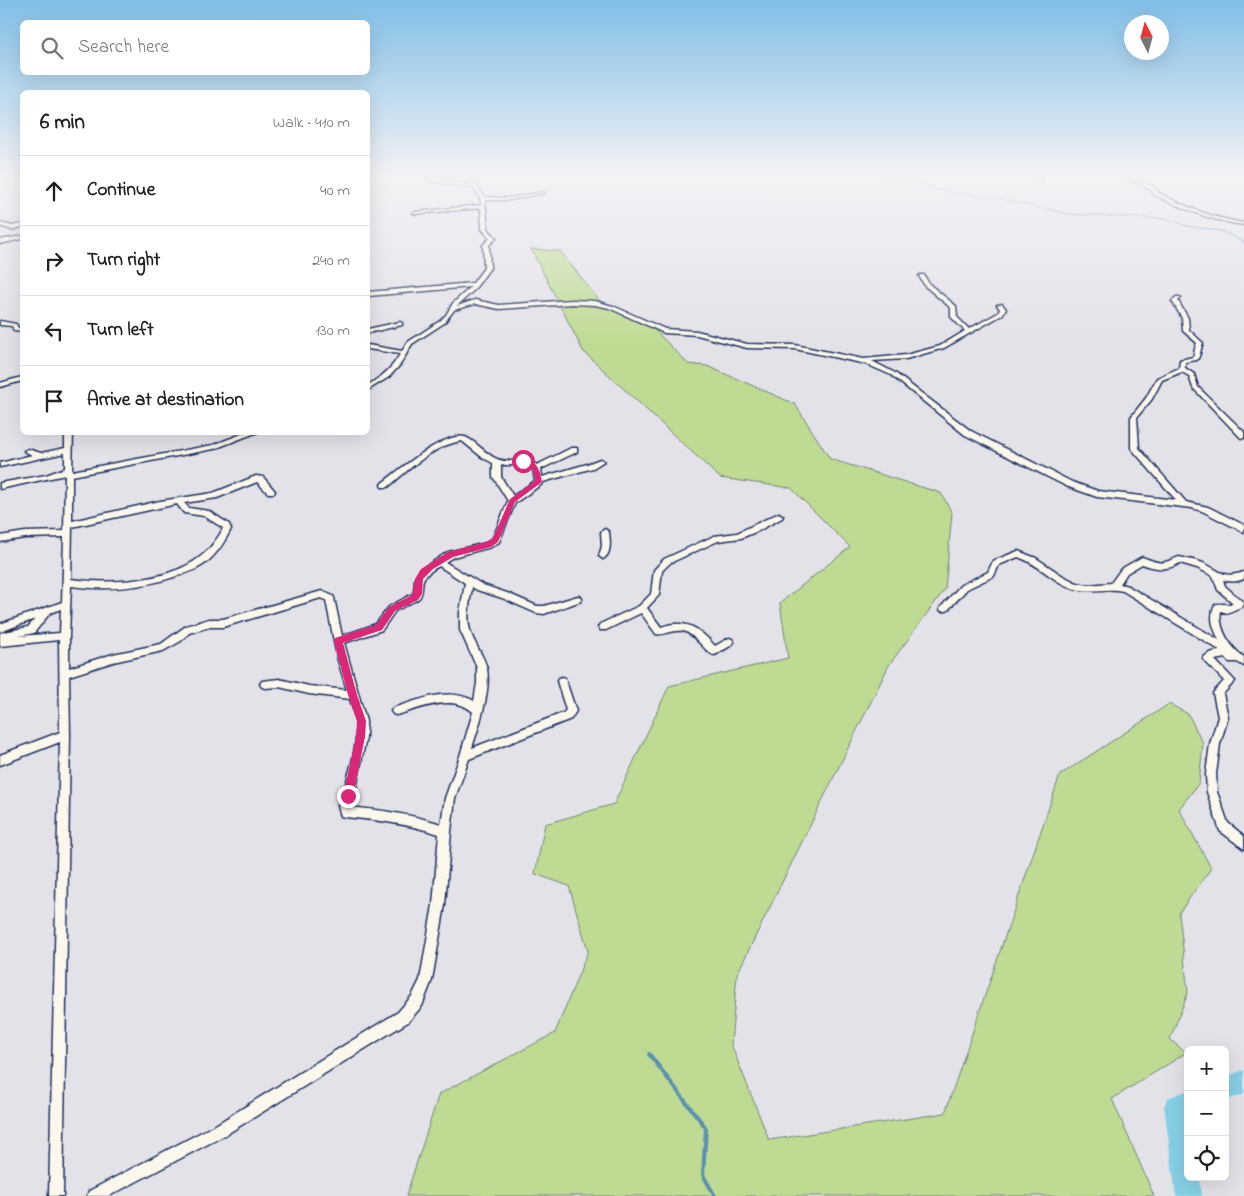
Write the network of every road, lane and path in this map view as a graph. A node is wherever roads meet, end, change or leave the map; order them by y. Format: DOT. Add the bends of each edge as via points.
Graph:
graph roads {
  1 [pos="487,231"];
  2 [pos="20,238"];
  3 [pos="0,242"];
  4 [pos="922,276"];
  5 [pos="474,285"];
  6 [pos="370,294"];
  7 [pos="1178,298"];
  8 [pos="1000,305"];
  9 [pos="452,309"];
  10 [pos="0,323"];
  11 [pos="400,324"];
  12 [pos="20,330"];
  13 [pos="968,330"];
  14 [pos="370,331"];
  15 [pos="370,347"];
  16 [pos="404,352"];
  17 [pos="855,359"];
  18 [pos="1182,369"];
  19 [pos="20,380"];
  20 [pos="0,385"];
  21 [pos="370,387"];
  22 [pos="69,435"];
  23 [pos="246,435"];
  24 [pos="1244,436"];
  25 [pos="68,450"];
  26 [pos="574,450"];
  27 [pos="28,451"];
  28 [pos="40,456"];
  29 [pos="600,461"];
  30 [pos="497,462"];
  31 [pos="0,466"];
  32 [pos="537,468"];
  33 [pos="68,472"];
  34 [pos="539,480"];
  35 [pos="385,484"];
  36 [pos="0,486"];
  37 [pos="270,491"];
  38 [pos="512,501"];
  39 [pos="179,502"];
  40 [pos="1183,503"];
  41 [pos="779,516"];
  42 [pos="67,529"];
  43 [pos="1244,529"];
  44 [pos="605,532"];
  45 [pos="0,540"];
  46 [pos="604,556"];
  47 [pos="439,562"];
  48 [pos="1244,575"];
  49 [pos="1217,576"];
  50 [pos="66,582"];
  51 [pos="468,582"];
  52 [pos="1114,586"];
  53 [pos="578,599"];
  54 [pos="66,604"];
  55 [pos="642,608"];
  56 [pos="944,609"];
  57 [pos="47,611"];
  58 [pos="603,627"];
  59 [pos="0,628"];
  60 [pos="64,636"];
  61 [pos="0,637"];
  62 [pos="338,641"];
  63 [pos="0,642"];
  64 [pos="729,642"];
  65 [pos="1234,656"];
  66 [pos="1244,662"];
  67 [pos="66,672"];
  68 [pos="562,681"];
  69 [pos="265,684"];
  70 [pos="352,695"];
  71 [pos="396,711"];
  72 [pos="478,711"];
  73 [pos="65,735"];
  74 [pos="465,756"];
  75 [pos="0,760"];
  76 [pos="445,831"];
  77 [pos="1244,843"];
  78 [pos="56,1196"];
  79 [pos="94,1196"];
  1 -- 5 [label="street" via="493,238 486,245 486,271"];
  2 -- 3 [label="street"];
  4 -- 13 [label="street" via="954,307 955,320"];
  5 -- 6 [label="street"];
  5 -- 9 [label="street"];
  7 -- 18 [label="street" via="1175,301 1184,318 1186,331 1200,343 1197,356 1182,361"];
  8 -- 13 [label="street" via="1003,309 1000,314"];
  9 -- 16 [label="street" via="446,318 410,343"];
  9 -- 17 [label="street" via="475,302 512,307 595,302 664,331 697,333 747,346 796,347"];
  10 -- 12 [label="street" via="14,325 16,330"];
  11 -- 14 [label="street"];
  13 -- 17 [label="street" via="942,347 914,355"];
  15 -- 16 [label="street"];
  16 -- 21 [label="street" via="387,376"];
  17 -- 40 [label="street" via="893,374 968,433 1069,484 1097,494"];
  18 -- 24 [label="street" via="1192,375 1202,396"];
  18 -- 40 [label="street" via="1159,379 1149,399 1134,417 1134,425 1135,448"];
  19 -- 20 [label="street"];
  22 -- 25 [label="street"];
  23 -- 33 [label="street" via="203,449"];
  25 -- 28 [label="street"];
  25 -- 33 [label="street"];
  26 -- 32 [label="street"];
  27 -- 28 [label="street"];
  28 -- 31 [label="street"];
  29 -- 34 [label="street"];
  30 -- 32 [label="street" via="528,462"];
  30 -- 35 [label="street" via="459,439 426,455"];
  30 -- 38 [label="street" via="497,477"];
  32 -- 34 [label="street"];
  33 -- 36 [label="street"];
  33 -- 42 [label="street"];
  34 -- 38 [label="street"];
  37 -- 39 [label="street" via="260,479 256,479 214,496"];
  38 -- 47 [label="street" via="496,540 451,554"];
  39 -- 42 [label="street" via="138,508"];
  39 -- 50 [label="street" via="187,511 206,513 227,529 214,550 199,564 130,585 96,586"];
  40 -- 43 [label="street" via="1206,510"];
  41 -- 55 [label="street" via="738,536 717,538 667,561 658,570 655,595"];
  42 -- 45 [label="street"];
  42 -- 50 [label="street"];
  44 -- 46 [label="street"];
  47 -- 51 [label="street"];
  47 -- 62 [label="street" via="419,579 418,594 392,609 379,627"];
  48 -- 49 [label="street" via="1232,579"];
  49 -- 52 [label="street" via="1189,562 1179,560 1167,567 1154,566 1142,560 1124,571"];
  49 -- 65 [label="street" via="1221,588 1240,604 1227,609 1218,607 1215,612 1216,622"];
  50 -- 54 [label="street"];
  51 -- 53 [label="street" via="536,609 544,610"];
  51 -- 72 [label="street" via="465,630 482,668"];
  52 -- 56 [label="street" via="1095,589 1075,586 1018,554 996,563 991,574 964,587"];
  52 -- 65 [label="street" via="1125,588"];
  54 -- 57 [label="street"];
  54 -- 60 [label="street"];
  55 -- 58 [label="street"];
  55 -- 64 [label="street" via="659,631 686,627 714,651"];
  57 -- 59 [label="street"];
  57 -- 61 [label="street" via="31,630"];
  60 -- 63 [label="street"];
  60 -- 67 [label="street"];
  62 -- 67 [label="street" via="330,598 322,594 223,623 209,623 186,630 163,647"];
  62 -- 70 [label="street"];
  65 -- 66 [label="street"];
  65 -- 77 [label="street" via="1235,659 1227,654 1208,659 1230,681 1218,693 1223,717 1215,744 1212,792 1224,827"];
  67 -- 73 [label="street"];
  68 -- 74 [label="street" via="571,711 567,716"];
  69 -- 70 [label="street" via="279,683"];
  70 -- 76 [label="street" via="361,721 361,737 352,784 343,806 345,812 389,816"];
  71 -- 72 [label="street" via="456,698 472,704"];
  72 -- 74 [label="street"];
  73 -- 75 [label="street"];
  73 -- 78 [label="street"];
  74 -- 76 [label="street" via="450,798"];
  76 -- 79 [label="street" via="439,905 426,980 418,1001 403,1017 222,1129"];
}
